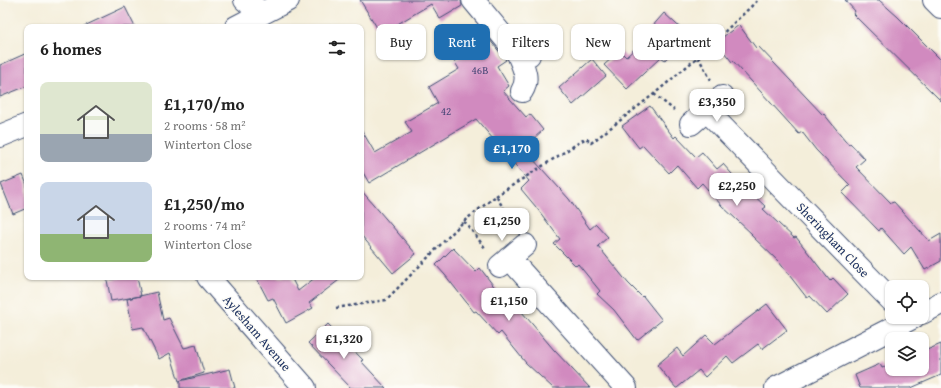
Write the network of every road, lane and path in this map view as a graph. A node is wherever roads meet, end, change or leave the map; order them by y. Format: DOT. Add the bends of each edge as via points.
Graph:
graph roads {
  1 [pos="245,0"];
  2 [pos="288,0"];
  3 [pos="473,0"];
  4 [pos="758,0"];
  5 [pos="934,0"];
  6 [pos="941,7"];
  7 [pos="262,13"];
  8 [pos="242,24"];
  9 [pos="522,90"];
  10 [pos="654,94"];
  11 [pos="706,110"];
  12 [pos="24,126"];
  13 [pos="0,136"];
  14 [pos="496,196"];
  15 [pos="464,221"];
  16 [pos="512,256"];
  17 [pos="211,280"];
  18 [pos="885,294"];
  19 [pos="941,303"];
  20 [pos="336,308"];
  21 [pos="929,309"];
  22 [pos="899,324"];
  23 [pos="305,388"];
  24 [pos="626,388"];
  25 [pos="776,388"];
  1 -- 7 [label="street"];
  2 -- 7 [label="street"];
  3 -- 9 [label="street" via="523,54 527,78"];
  4 -- 10 [label="path" via="698,57"];
  5 -- 6 [label="street"];
  7 -- 8 [label="street"];
  10 -- 11 [label="path"];
  10 -- 14 [label="path" via="591,144 586,138"];
  11 -- 18 [label="street, Sheringham Close"];
  12 -- 13 [label="street"];
  14 -- 15 [label="path"];
  14 -- 16 [label="path"];
  15 -- 16 [label="path"];
  15 -- 20 [label="path" via="386,300"];
  16 -- 24 [label="street"];
  17 -- 23 [label="street, Aylesham Avenue"];
  19 -- 21 [label="street"];
  22 -- 25 [label="street"];
}
